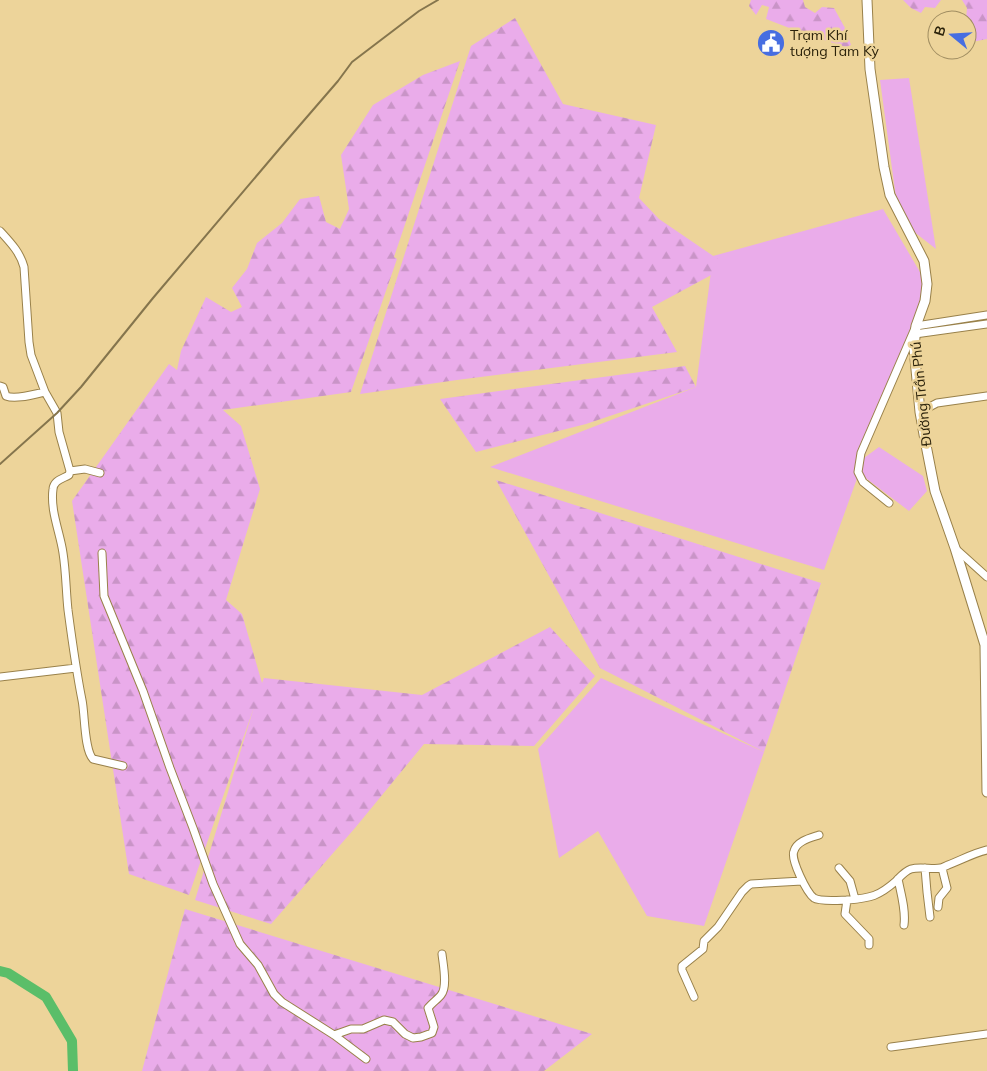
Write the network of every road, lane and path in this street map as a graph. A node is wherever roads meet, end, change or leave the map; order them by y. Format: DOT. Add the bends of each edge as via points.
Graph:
graph roads {
  1 [pos="867,0"];
  2 [pos="0,231"];
  3 [pos="987,315"];
  4 [pos="987,324"];
  5 [pos="916,330"];
  6 [pos="0,386"];
  7 [pos="46,392"];
  8 [pos="987,396"];
  9 [pos="920,412"];
  10 [pos="70,471"];
  11 [pos="100,473"];
  12 [pos="889,503"];
  13 [pos="955,548"];
  14 [pos="102,553"];
  15 [pos="987,577"];
  16 [pos="76,668"];
  17 [pos="0,677"];
  18 [pos="124,766"];
  19 [pos="987,792"];
  20 [pos="819,835"];
  21 [pos="987,850"];
  22 [pos="839,868"];
  23 [pos="925,868"];
  24 [pos="942,868"];
  25 [pos="898,879"];
  26 [pos="802,881"];
  27 [pos="855,899"];
  28 [pos="847,900"];
  29 [pos="938,907"];
  30 [pos="930,917"];
  31 [pos="904,925"];
  32 [pos="869,945"];
  33 [pos="442,954"];
  34 [pos="694,997"];
  35 [pos="987,1034"];
  36 [pos="334,1035"];
  37 [pos="890,1048"];
  38 [pos="366,1059"];
  1 -- 5 [label="main road, Đường Trần Phú" via="870,69 890,195 926,271 925,301"];
  2 -- 7 [label="street" via="16,249 24,266 31,354"];
  3 -- 5 [label="street"];
  4 -- 5 [label="street"];
  5 -- 9 [label="main road, Đường Trần Phú" via="914,348"];
  5 -- 12 [label="street" via="861,453 858,472 864,482"];
  6 -- 7 [label="street" via="11,398"];
  7 -- 10 [label="street" via="57,413"];
  8 -- 9 [label="street" via="937,403"];
  9 -- 13 [label="main road, Đường Trần Phú" via="935,491"];
  10 -- 11 [label="street" via="85,469"];
  10 -- 16 [label="street" via="69,475 56,482 53,490"];
  13 -- 15 [label="street"];
  13 -- 19 [label="main road, Đường Trần Phú" via="985,645"];
  14 -- 36 [label="street" via="104,596 143,691 213,884 240,944 258,965 277,998"];
  16 -- 17 [label="street"];
  16 -- 18 [label="street" via="91,758"];
  20 -- 26 [label="street" via="800,844 793,852"];
  21 -- 24 [label="street"];
  22 -- 27 [label="street" via="850,881"];
  23 -- 24 [label="street"];
  23 -- 25 [label="street" via="908,870"];
  23 -- 30 [label="street"];
  24 -- 29 [label="street" via="947,888 939,898"];
  25 -- 27 [label="street" via="878,894"];
  25 -- 31 [label="street"];
  26 -- 28 [label="street" via="816,899"];
  26 -- 34 [label="street" via="751,884 744,890 704,941 703,949 682,966"];
  27 -- 28 [label="street"];
  28 -- 32 [label="street" via="845,914 869,939"];
  33 -- 36 [label="street" via="444,989 428,1008 434,1027 432,1033 414,1038 393,1022 384,1020 363,1029"];
  35 -- 37 [label="street"];
  36 -- 38 [label="street"];
}
